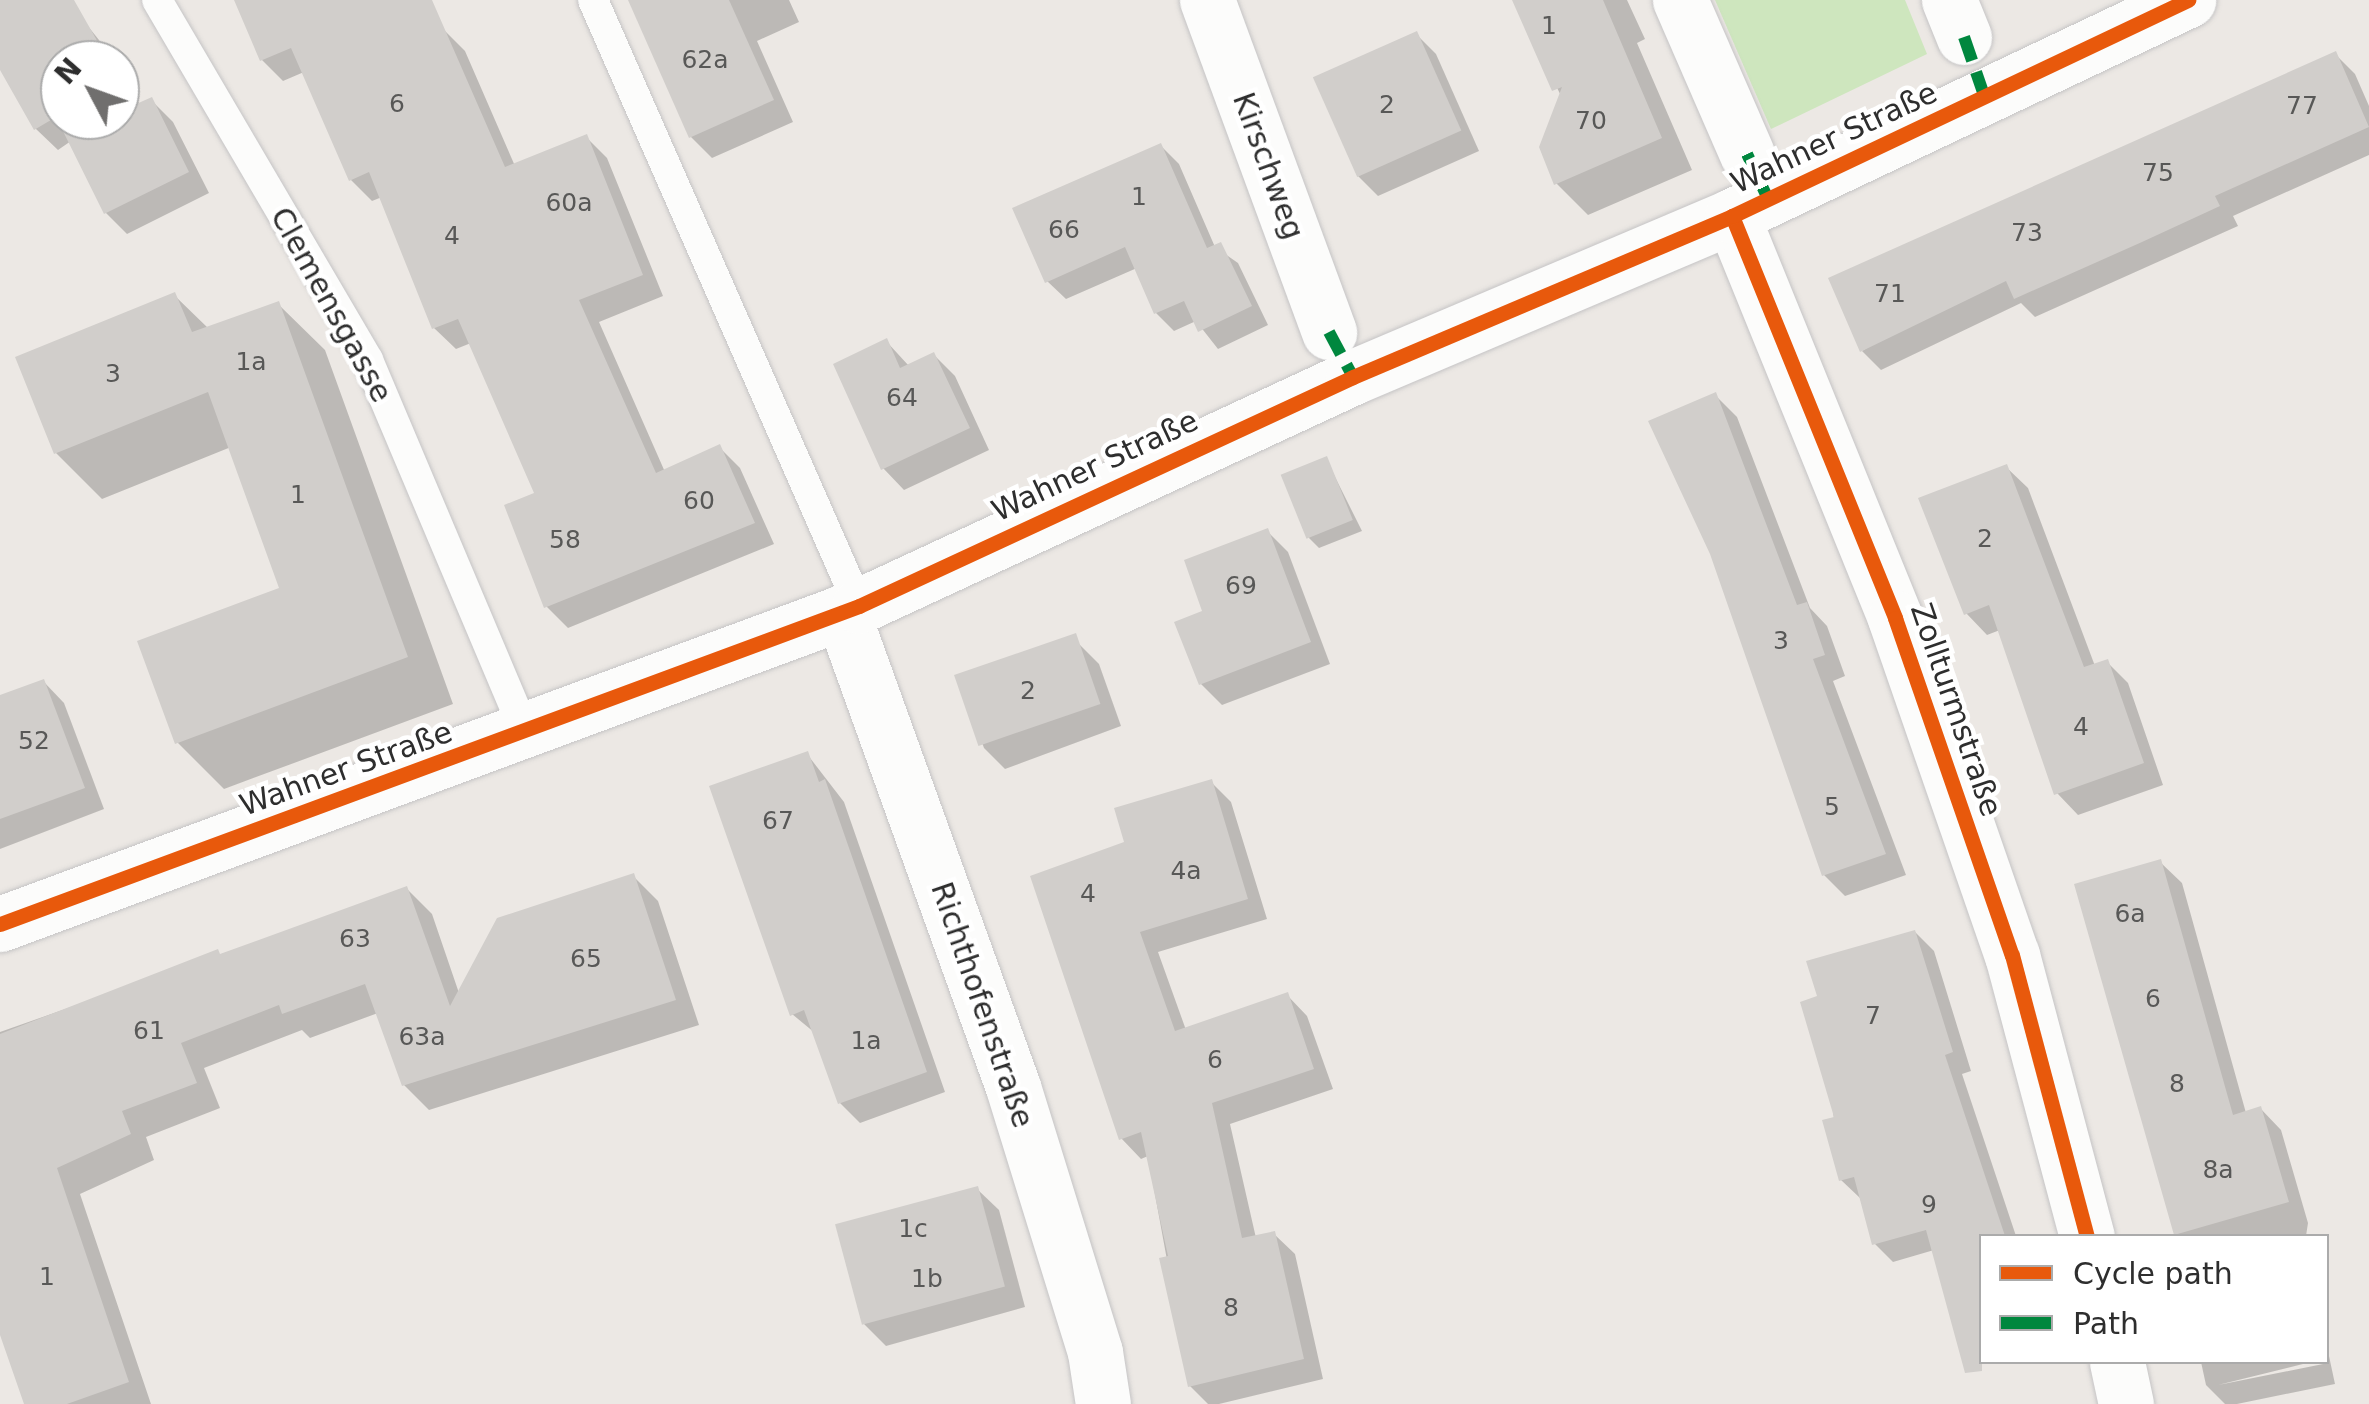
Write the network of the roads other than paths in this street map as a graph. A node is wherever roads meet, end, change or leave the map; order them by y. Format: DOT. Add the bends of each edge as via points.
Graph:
graph roads {
  1 [pos="157,0"];
  2 [pos="594,0"];
  3 [pos="1207,0"];
  4 [pos="1680,0"];
  5 [pos="2188,0"];
  6 [pos="1747,154"];
  7 [pos="1732,216"];
  8 [pos="1329,332"];
  9 [pos="851,609"];
  10 [pos="526,734"];
  11 [pos="0,924"];
  12 [pos="2086,1234"];
  13 [pos="2117,1364"];
  14 [pos="1104,1404"];
  15 [pos="2126,1404"];
  1 -- 10 [label="lane, Clemensgasse" via="368,360"];
  2 -- 9 [label="lane"];
  3 -- 8 [label="street, Kirschweg"];
  4 -- 6 [label="street"];
  5 -- 7 [label="street, Wahner Straße"];
  7 -- 9 [label="street, Wahner Straße" via="1353,378"];
  7 -- 12 [label="street, Zollturmstraße" via="1928,712 2012,955"];
  9 -- 10 [label="street, Wahner Straße"];
  9 -- 14 [label="street, Richthofenstraße" via="1013,1087 1095,1352"];
  10 -- 11 [label="street, Wahner Straße"];
  13 -- 15 [label="street"];
}
